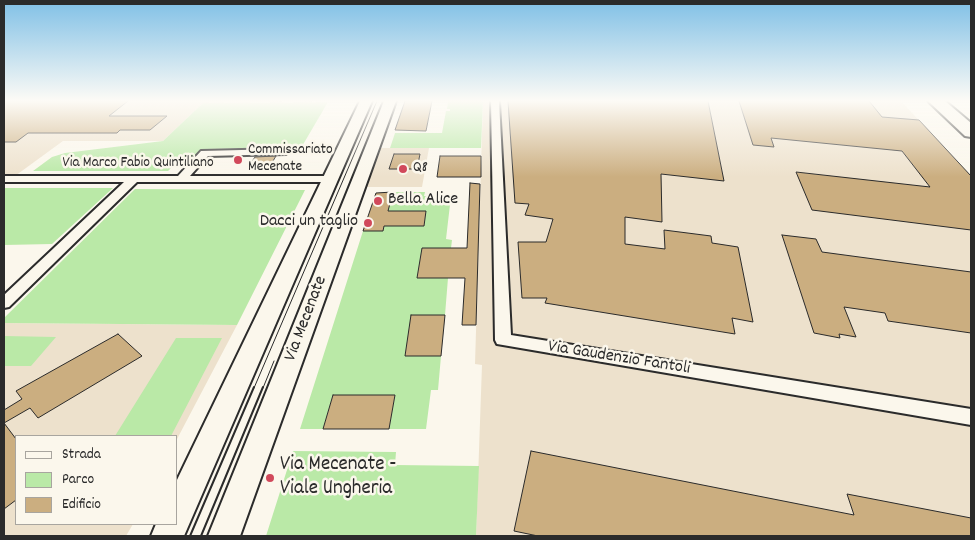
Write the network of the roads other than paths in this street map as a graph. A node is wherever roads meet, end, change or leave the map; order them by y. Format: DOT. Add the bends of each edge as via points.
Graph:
graph roads {
  1 [pos="355,126"];
  2 [pos="380,126"];
  3 [pos="496,126"];
  4 [pos="967,129"];
  5 [pos="971,147"];
  6 [pos="282,152"];
  7 [pos="4,179"];
  8 [pos="134,179"];
  9 [pos="180,179"];
  10 [pos="331,179"];
  11 [pos="4,303"];
  12 [pos="971,417"];
  13 [pos="178,512"];
  14 [pos="224,536"];
  1 -- 10 [label="main road, Via Mecenate"];
  2 -- 14 [label="main road, Via Mecenate"];
  3 -- 12 [label="street, Via Gaudenzio Fantoli" via="503,340"];
  4 -- 5 [label="highway" via="967,142"];
  6 -- 9 [label="street" via="204,153"];
  7 -- 8 [label="street, Via Marco Fabio Quintiliano"];
  8 -- 9 [label="street, Via Marco Fabio Quintiliano"];
  8 -- 11 [label="street"];
  9 -- 10 [label="street, Via Marco Fabio Quintiliano"];
  10 -- 13 [label="main road, Via Mecenate"];
}
